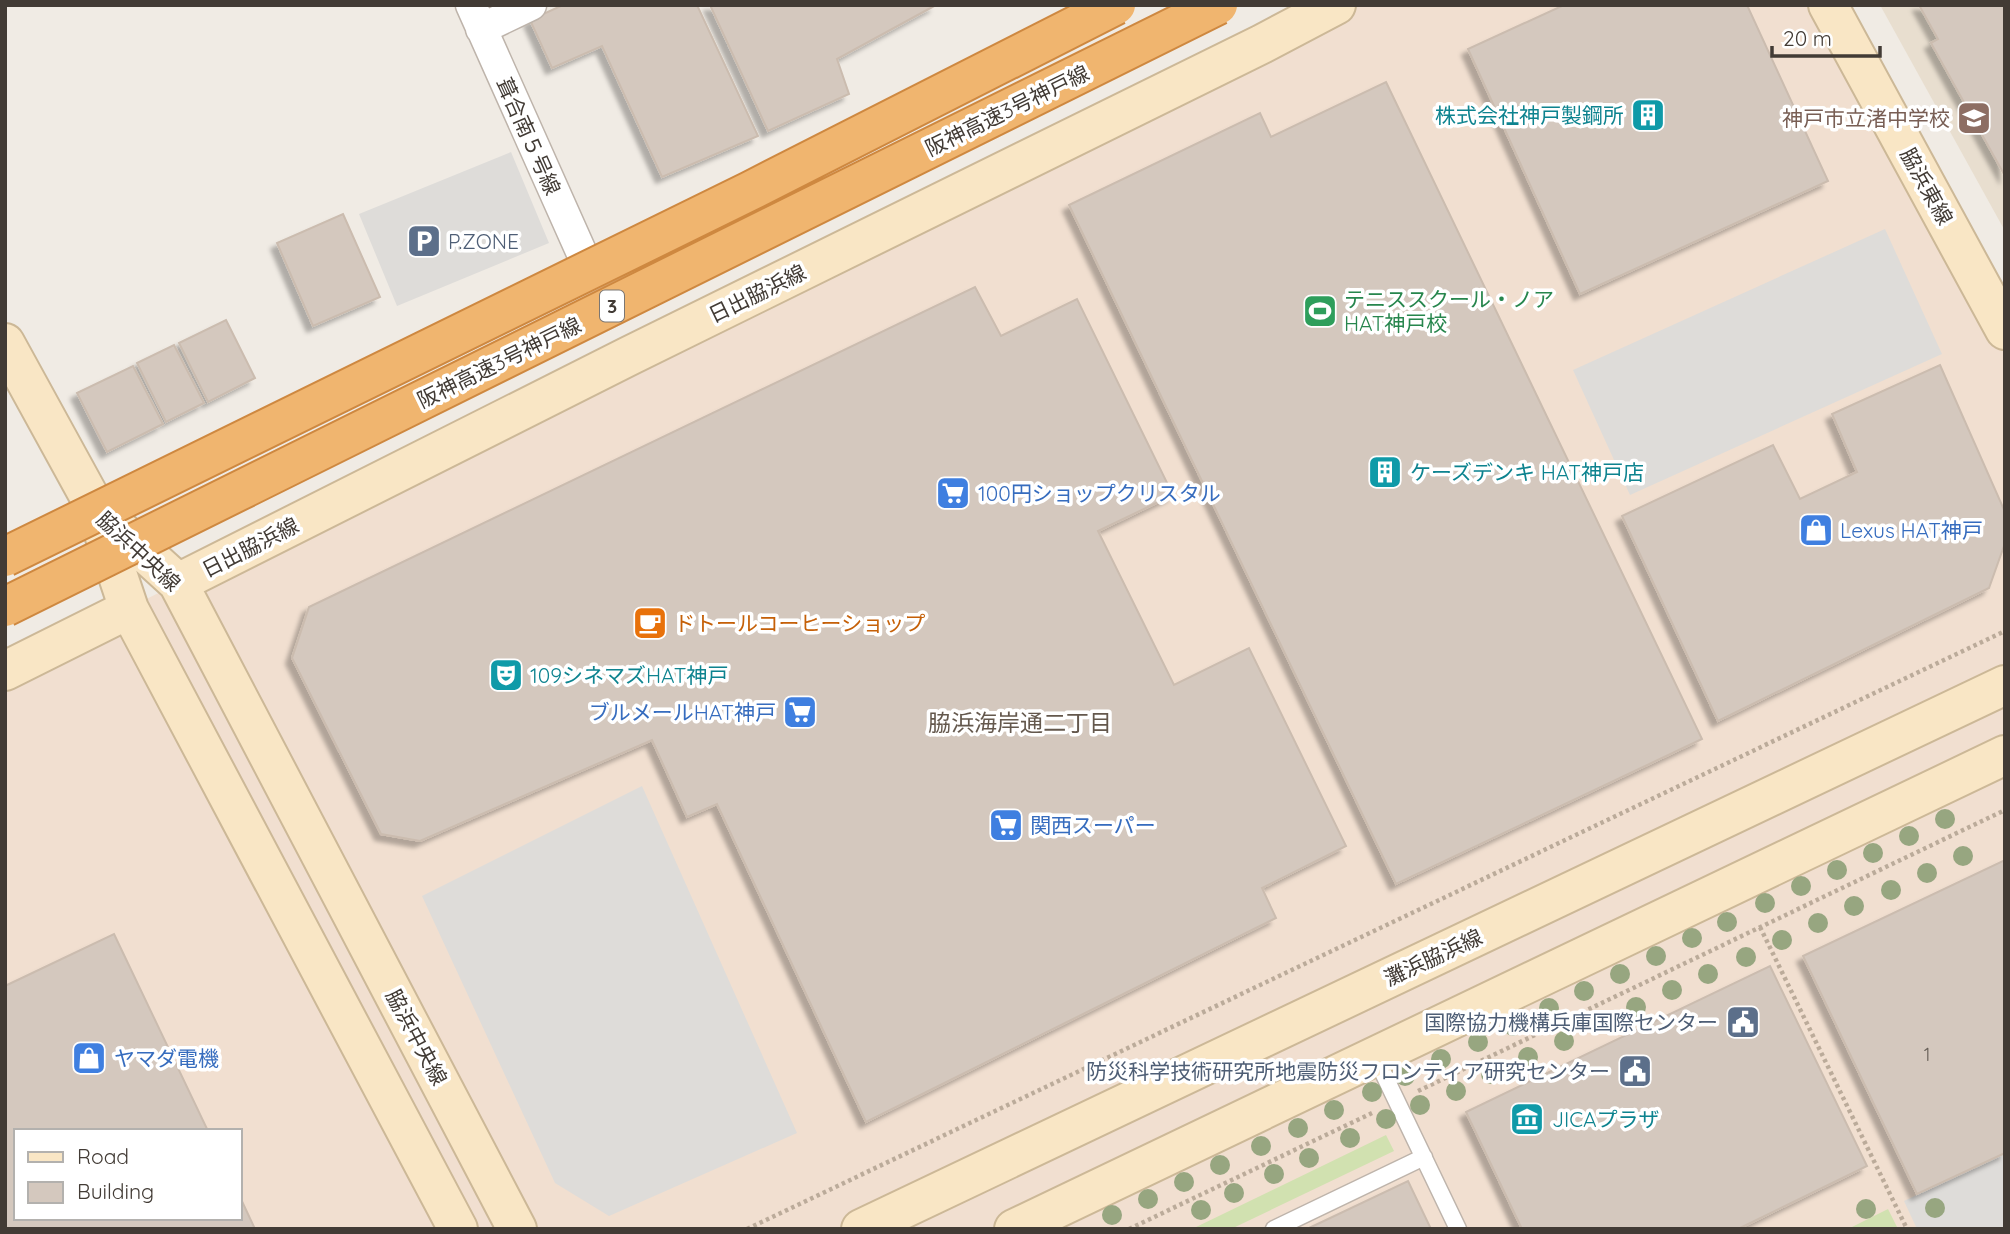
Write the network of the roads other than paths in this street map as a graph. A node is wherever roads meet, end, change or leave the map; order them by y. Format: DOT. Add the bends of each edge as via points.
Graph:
graph roads {
  1 [pos="531,5"];
  2 [pos="1107,5"];
  3 [pos="1116,5"];
  4 [pos="1219,5"];
  5 [pos="1336,5"];
  6 [pos="1828,5"];
  7 [pos="476,17"];
  8 [pos="588,267"];
  9 [pos="2005,330"];
  10 [pos="5,343"];
  11 [pos="95,507"];
  12 [pos="5,555"];
  13 [pos="178,583"];
  14 [pos="5,607"];
  15 [pos="129,609"];
  16 [pos="5,671"];
  17 [pos="2005,685"];
  18 [pos="2005,755"];
  19 [pos="1375,1056"];
  20 [pos="1424,1157"];
  21 [pos="458,1229"];
  22 [pos="517,1229"];
  23 [pos="862,1229"];
  24 [pos="1014,1229"];
  25 [pos="1274,1229"];
  26 [pos="1458,1229"];
  1 -- 7 [label="street"];
  2 -- 8 [label="street"];
  3 -- 12 [label="highway, 阪神高速3号神戸線 / 3, bridge" via="750,191"];
  4 -- 14 [label="highway, 阪神高速3号神戸線 / 3, bridge"];
  5 -- 13 [label="street, 日出脇浜線"];
  6 -- 9 [label="street, 脇浜東線"];
  7 -- 8 [label="street, 葺合南５号線"];
  8 -- 11 [label="street"];
  10 -- 11 [label="street"];
  11 -- 12 [label="street"];
  11 -- 13 [label="street, 脇浜中央線"];
  11 -- 15 [label="street, 脇浜中央線"];
  13 -- 22 [label="street, 脇浜中央線"];
  15 -- 16 [label="street"];
  15 -- 21 [label="street, 脇浜中央線"];
  17 -- 23 [label="street, 灘浜脇浜線"];
  18 -- 19 [label="street"];
  19 -- 20 [label="lane"];
  19 -- 24 [label="street"];
  20 -- 25 [label="lane"];
  20 -- 26 [label="lane"];
}
